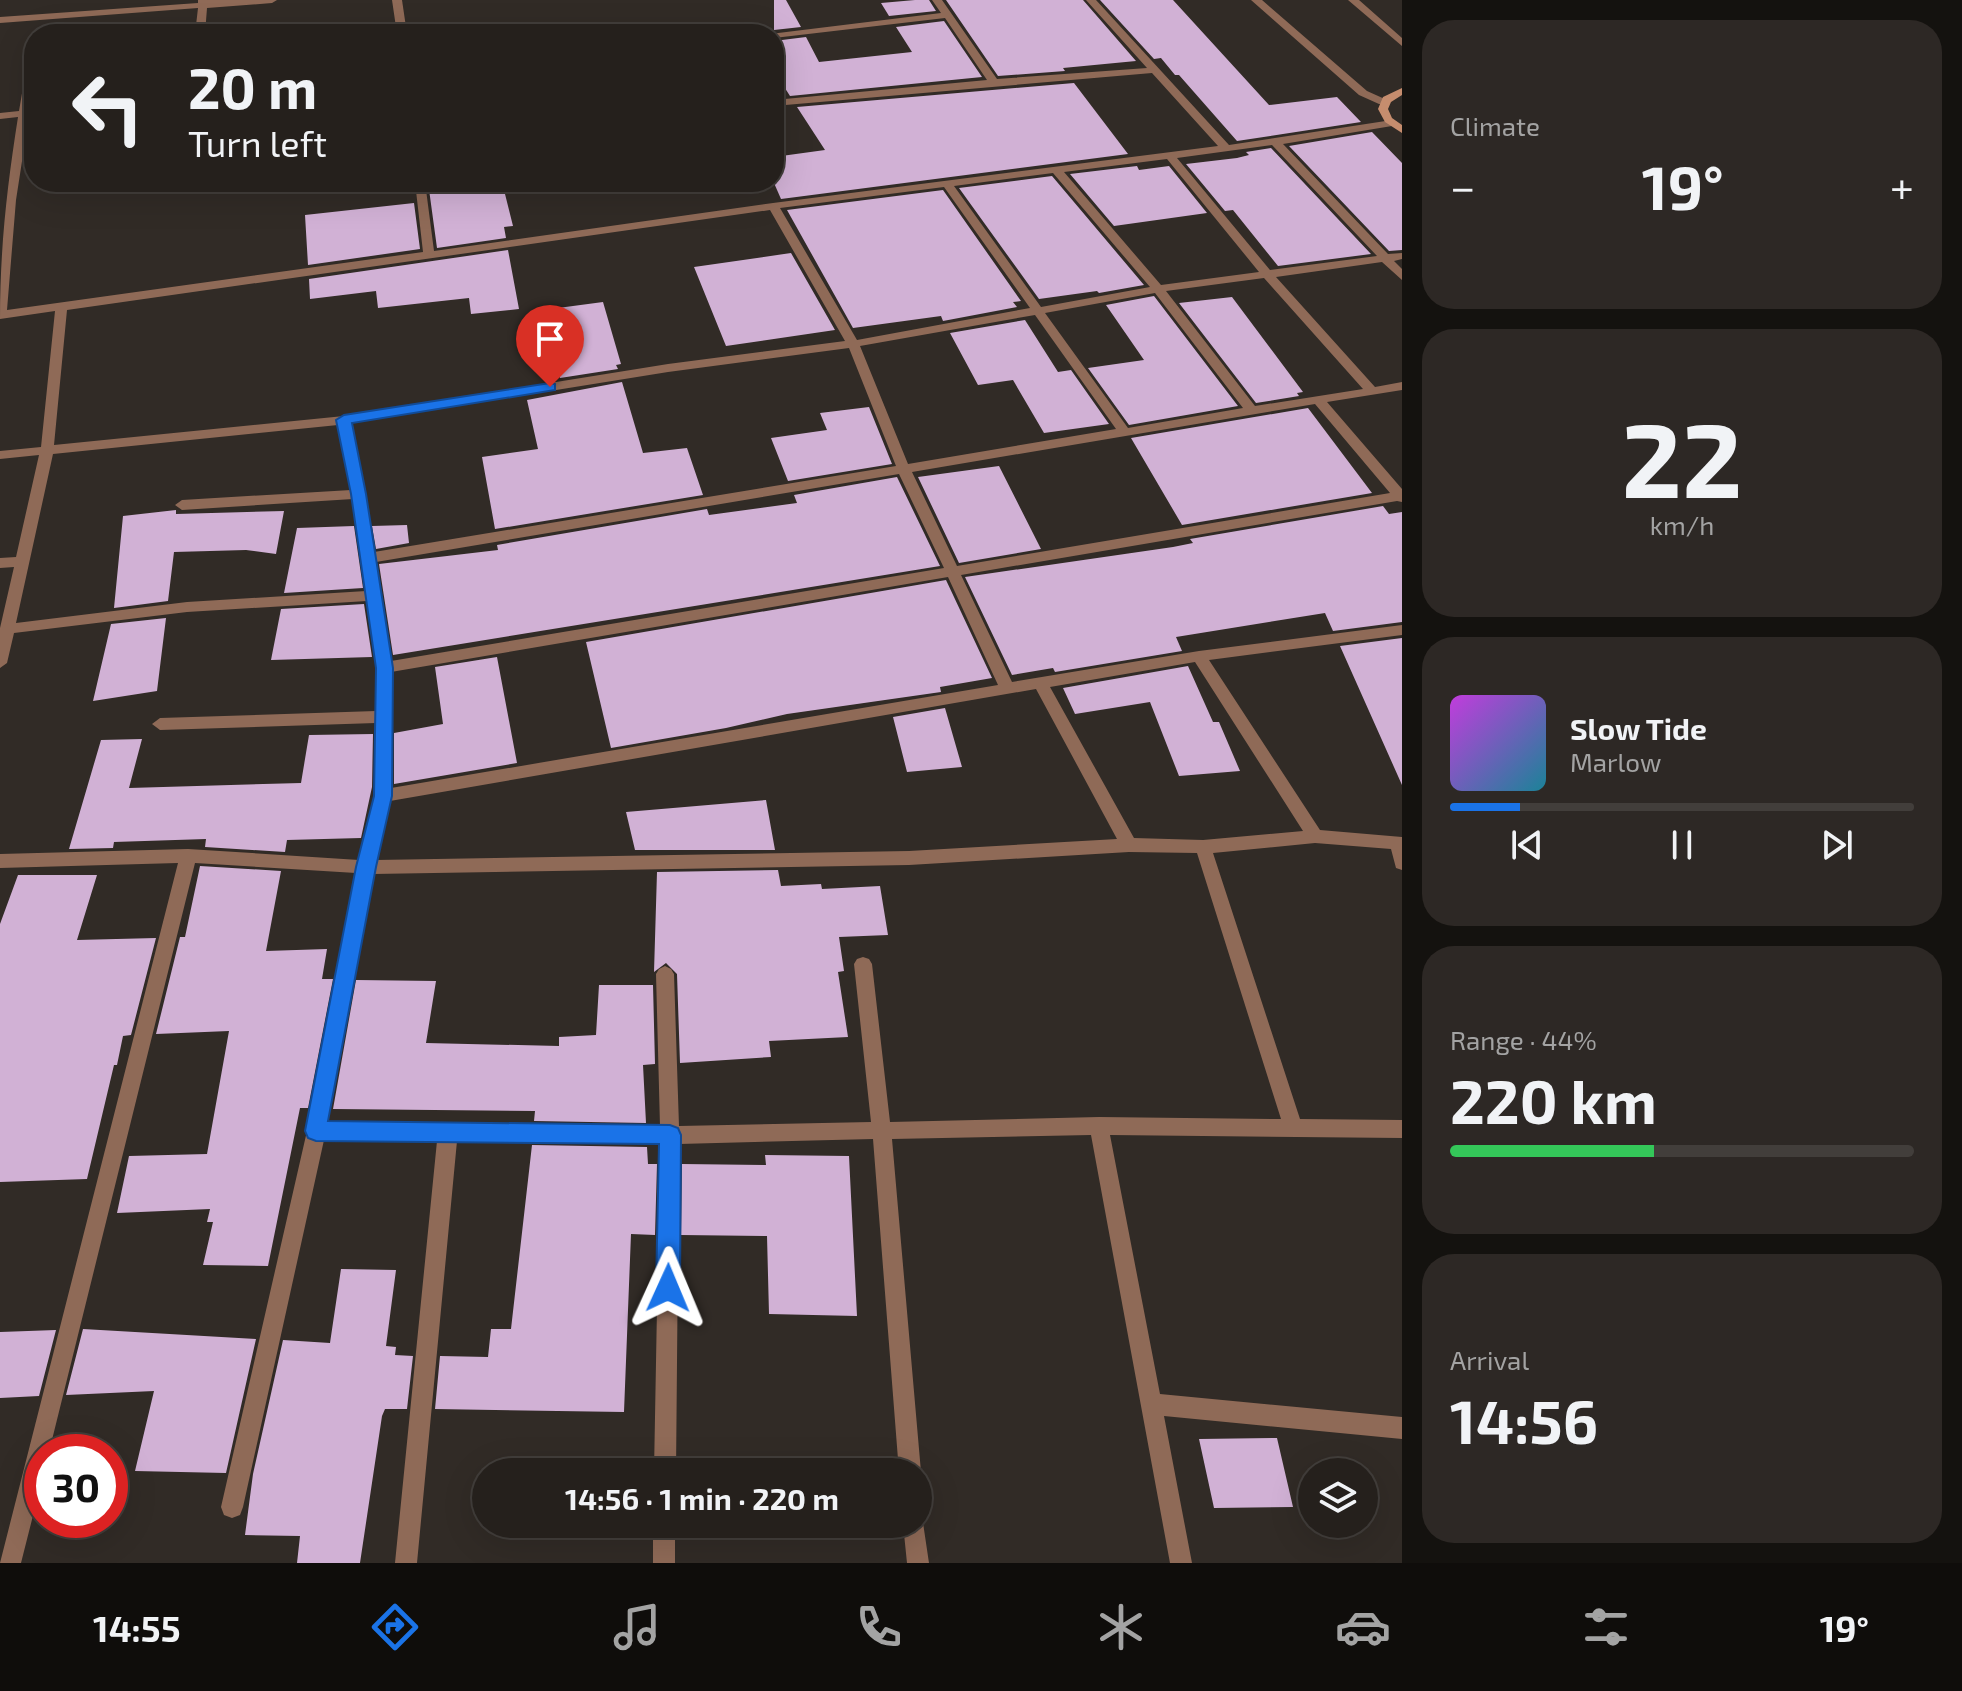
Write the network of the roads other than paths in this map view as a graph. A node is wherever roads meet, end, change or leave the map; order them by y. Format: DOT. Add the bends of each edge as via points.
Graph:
graph roads {
  1 [pos="272,0"];
  2 [pos="397,0"];
  3 [pos="937,0"];
  4 [pos="1091,0"];
  5 [pos="1256,0"];
  6 [pos="1353,0"];
  7 [pos="203,2"];
  8 [pos="947,15"];
  9 [pos="0,20"];
  10 [pos="201,24"];
  11 [pos="401,24"];
  12 [pos="784,34"];
  13 [pos="1402,43"];
  14 [pos="1155,70"];
  15 [pos="994,82"];
  16 [pos="1402,91"];
  17 [pos="784,102"];
  18 [pos="1383,102"];
  19 [pos="24,114"];
  20 [pos="0,116"];
  21 [pos="1397,126"];
  22 [pos="24,129"];
  23 [pos="1275,142"];
  24 [pos="1226,148"];
  25 [pos="1170,156"];
  26 [pos="1057,171"];
  27 [pos="948,185"];
  28 [pos="421,192"];
  29 [pos="5,201"];
  30 [pos="773,206"];
  31 [pos="429,255"];
  32 [pos="1402,256"];
  33 [pos="1385,258"];
  34 [pos="1267,274"];
  35 [pos="1402,276"];
  36 [pos="1158,289"];
  37 [pos="61,307"];
  38 [pos="1037,310"];
  39 [pos="0,315"];
  40 [pos="853,344"];
  41 [pos="1402,386"];
  42 [pos="1372,391"];
  43 [pos="1319,401"];
  44 [pos="1253,412"];
  45 [pos="344,420"];
  46 [pos="1125,433"];
  47 [pos="47,451"];
  48 [pos="0,455"];
  49 [pos="904,470"];
  50 [pos="359,494"];
  51 [pos="1401,497"];
  52 [pos="182,505"];
  53 [pos="368,558"];
  54 [pos="22,562"];
  55 [pos="0,563"];
  56 [pos="951,571"];
  57 [pos="373,596"];
  58 [pos="7,629"];
  59 [pos="1402,630"];
  60 [pos="1199,656"];
  61 [pos="0,663"];
  62 [pos="384,668"];
  63 [pos="1041,684"];
  64 [pos="1008,689"];
  65 [pos="382,717"];
  66 [pos="160,724"];
  67 [pos="383,796"];
  68 [pos="1315,836"];
  69 [pos="1400,844"];
  70 [pos="1129,845"];
  71 [pos="1203,847"];
  72 [pos="188,856"];
  73 [pos="1,863"];
  74 [pos="1402,863"];
  75 [pos="366,867"];
  76 [pos="863,964"];
  77 [pos="665,974"];
  78 [pos="1099,1126"];
  79 [pos="1294,1129"];
  80 [pos="1402,1129"];
  81 [pos="316,1131"];
  82 [pos="448,1131"];
  83 [pos="882,1132"];
  84 [pos="670,1135"];
  85 [pos="1153,1404"];
  86 [pos="1402,1428"];
  87 [pos="665,1458"];
  88 [pos="909,1458"];
  89 [pos="232,1507"];
  90 [pos="664,1538"];
  91 [pos="915,1538"];
  92 [pos="10,1563"];
  93 [pos="406,1563"];
  94 [pos="664,1563"];
  95 [pos="918,1563"];
  96 [pos="1181,1563"];
  1 -- 7 [label="street"];
  2 -- 11 [label="street"];
  3 -- 8 [label="street"];
  4 -- 14 [label="street"];
  5 -- 18 [label="street" via="1363,93"];
  6 -- 13 [label="street"];
  7 -- 9 [label="street" via="40,22"];
  7 -- 10 [label="street"];
  8 -- 12 [label="street"];
  8 -- 15 [label="street"];
  14 -- 15 [label="street"];
  14 -- 24 [label="street"];
  15 -- 17 [label="street"];
  16 -- 18 [label="street"];
  18 -- 21 [label="street" via="1382,110"];
  19 -- 20 [label="street"];
  21 -- 23 [label="street"];
  22 -- 29 [label="street"];
  23 -- 24 [label="street"];
  23 -- 33 [label="street"];
  24 -- 25 [label="street"];
  25 -- 26 [label="street"];
  25 -- 34 [label="street"];
  26 -- 27 [label="street"];
  26 -- 36 [label="street"];
  27 -- 30 [label="street"];
  27 -- 38 [label="street"];
  28 -- 31 [label="street"];
  29 -- 39 [label="street"];
  30 -- 31 [label="street"];
  30 -- 40 [label="street"];
  31 -- 37 [label="street"];
  32 -- 33 [label="street"];
  33 -- 34 [label="street"];
  33 -- 35 [label="street"];
  34 -- 36 [label="street"];
  34 -- 42 [label="street"];
  36 -- 38 [label="street"];
  36 -- 44 [label="street"];
  37 -- 39 [label="street"];
  37 -- 47 [label="street"];
  38 -- 40 [label="street"];
  38 -- 46 [label="street"];
  40 -- 45 [label="street"];
  40 -- 49 [label="street"];
  41 -- 42 [label="street"];
  42 -- 43 [label="street"];
  43 -- 44 [label="street"];
  43 -- 51 [label="street"];
  44 -- 46 [label="street"];
  45 -- 47 [label="street"];
  45 -- 50 [label="street"];
  46 -- 49 [label="street"];
  47 -- 48 [label="street"];
  47 -- 54 [label="street"];
  49 -- 53 [label="street"];
  49 -- 56 [label="street"];
  50 -- 52 [label="street"];
  50 -- 53 [label="street"];
  51 -- 56 [label="street"];
  53 -- 57 [label="street"];
  54 -- 55 [label="street"];
  54 -- 58 [label="street"];
  56 -- 62 [label="street"];
  56 -- 64 [label="street"];
  57 -- 58 [label="street" via="187,607"];
  57 -- 62 [label="street"];
  58 -- 61 [label="street"];
  59 -- 60 [label="street"];
  60 -- 63 [label="street"];
  60 -- 68 [label="street"];
  62 -- 65 [label="street"];
  63 -- 64 [label="street"];
  63 -- 70 [label="street"];
  64 -- 67 [label="street"];
  65 -- 66 [label="street"];
  65 -- 67 [label="street"];
  67 -- 75 [label="street"];
  68 -- 69 [label="street"];
  68 -- 71 [label="street"];
  69 -- 74 [label="street"];
  70 -- 71 [label="street"];
  70 -- 75 [label="street" via="909,858"];
  71 -- 79 [label="street"];
  72 -- 73 [label="street"];
  72 -- 75 [label="street"];
  72 -- 92 [label="street"];
  75 -- 81 [label="street"];
  76 -- 83 [label="street"];
  77 -- 84 [label="street"];
  78 -- 79 [label="street"];
  78 -- 83 [label="street"];
  78 -- 85 [label="street"];
  79 -- 80 [label="street"];
  81 -- 82 [label="street"];
  81 -- 89 [label="street"];
  82 -- 84 [label="street"];
  82 -- 93 [label="street"];
  83 -- 84 [label="street"];
  83 -- 88 [label="street"];
  84 -- 87 [label="street"];
  85 -- 86 [label="street"];
  85 -- 96 [label="street"];
  90 -- 94 [label="street"];
  91 -- 95 [label="street"];
}
